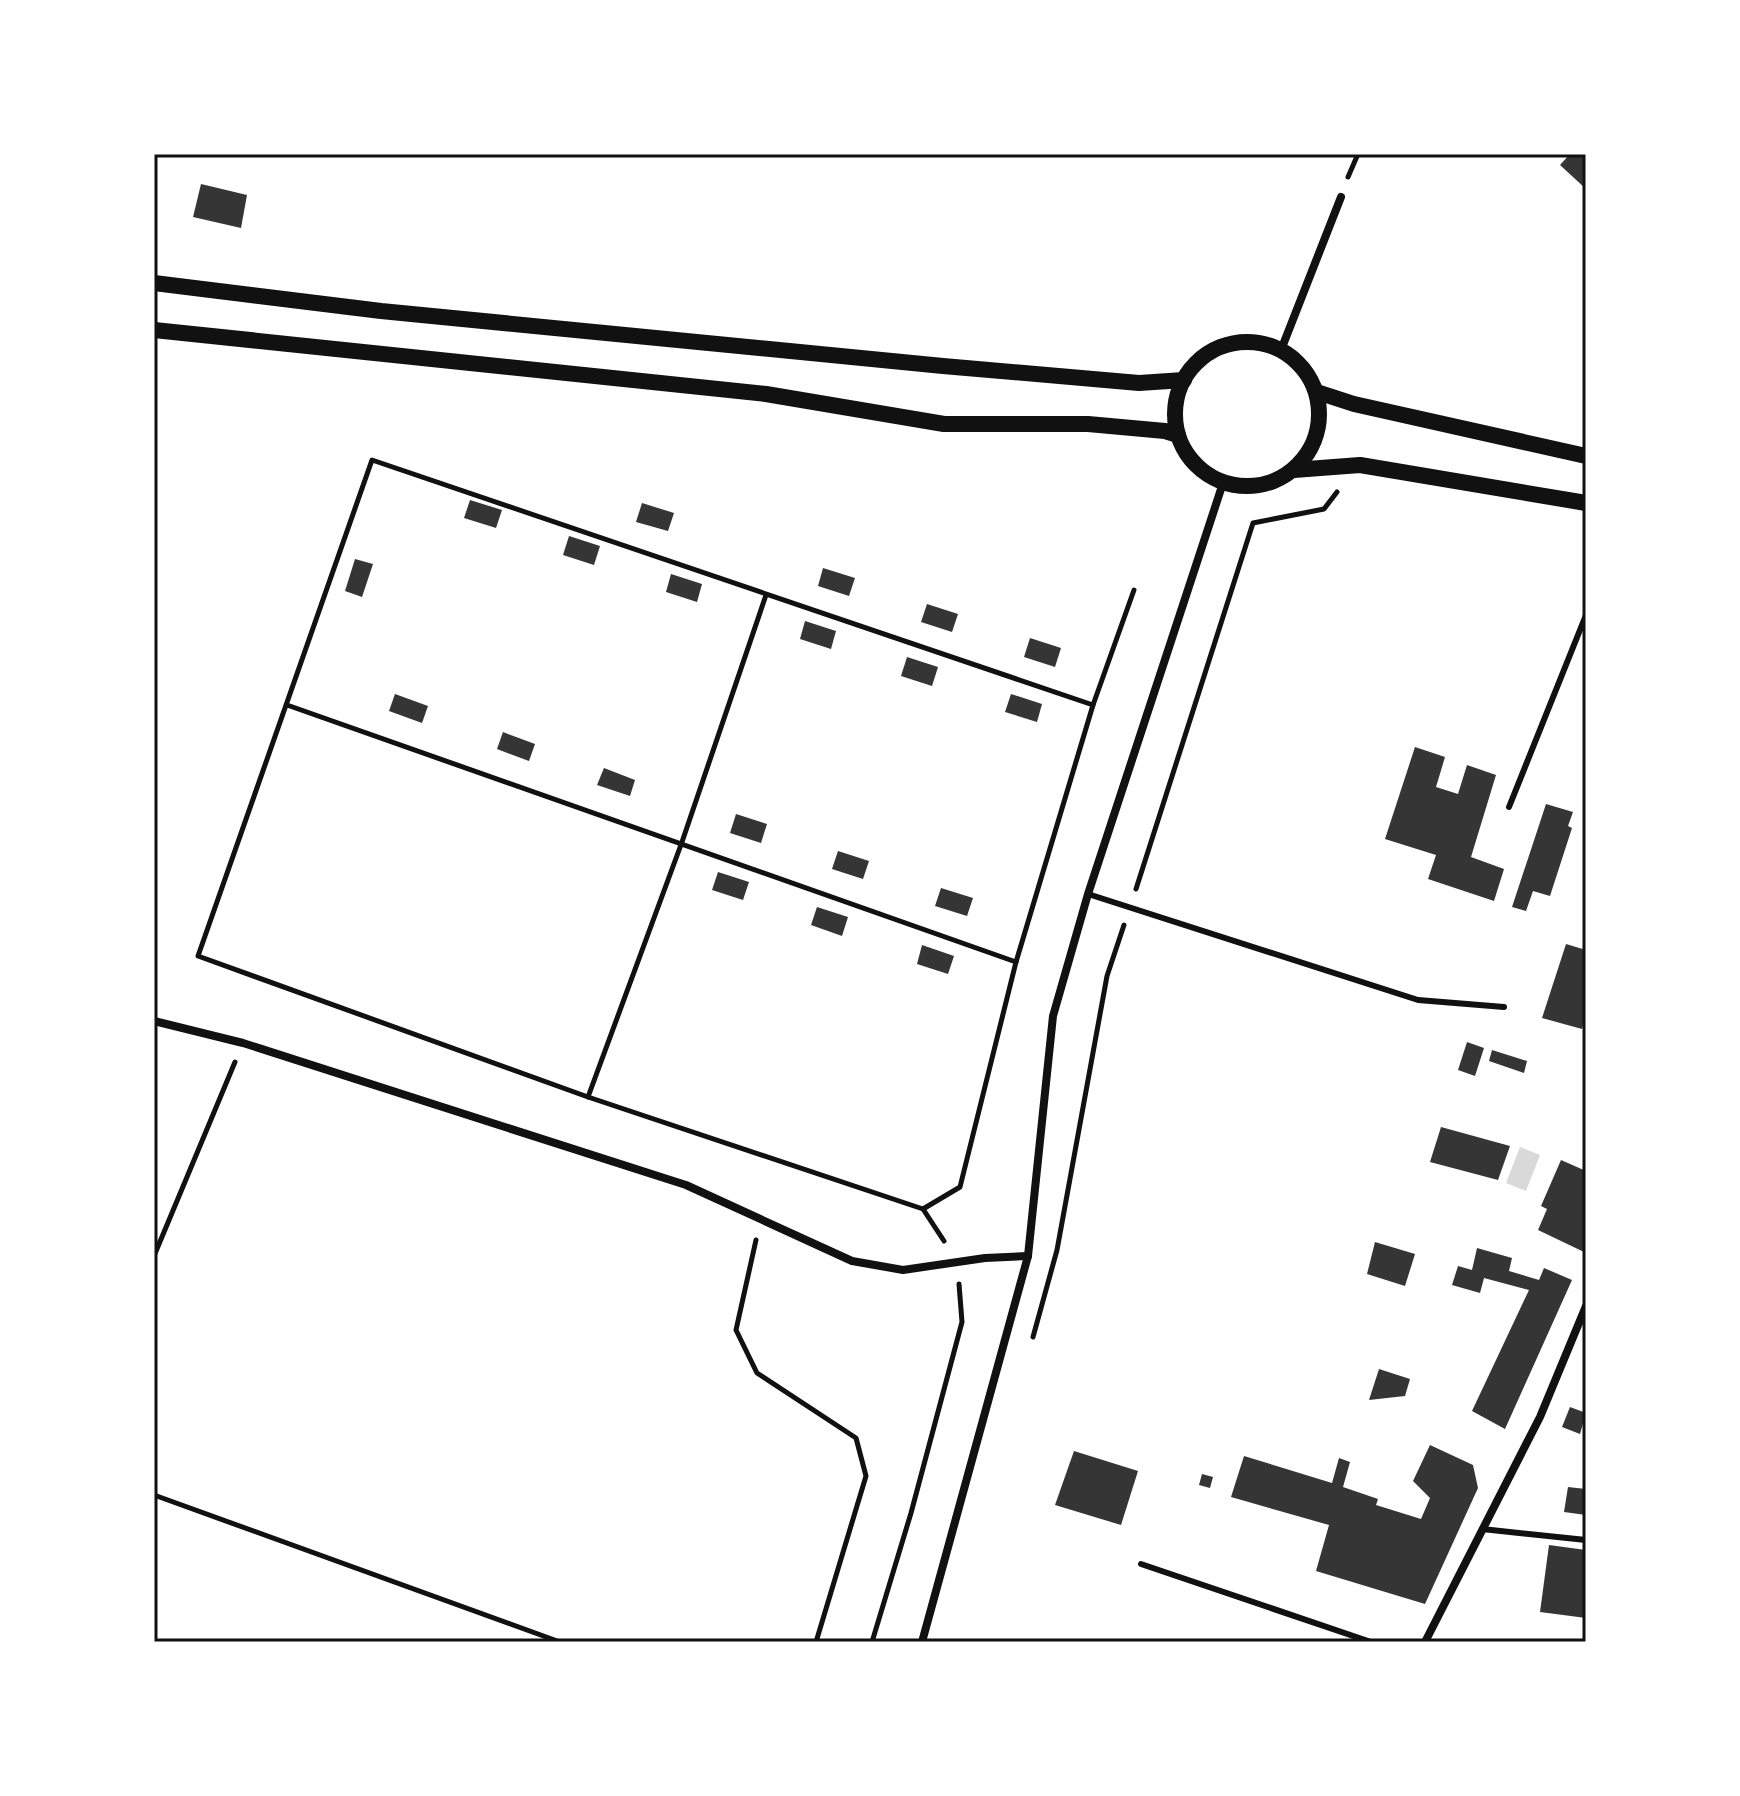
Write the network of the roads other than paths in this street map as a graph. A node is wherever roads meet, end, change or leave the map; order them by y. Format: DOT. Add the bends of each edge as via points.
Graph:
graph roads {
  1 [pos="1341,197"];
  2 [pos="154,283"];
  3 [pos="154,330"];
  4 [pos="1281,350"];
  5 [pos="1184,380"];
  6 [pos="1317,392"];
  7 [pos="1178,435"];
  8 [pos="1586,456"];
  9 [pos="1294,470"];
  10 [pos="1223,483"];
  11 [pos="1586,503"];
  12 [pos="1586,615"];
  13 [pos="1509,807"];
  14 [pos="1088,894"];
  15 [pos="1504,1007"];
  16 [pos="154,1021"];
  17 [pos="1028,1256"];
  18 [pos="1586,1306"];
  19 [pos="1482,1529"];
  20 [pos="1586,1540"];
  21 [pos="1141,1564"];
  22 [pos="922,1642"];
  23 [pos="1371,1642"];
  24 [pos="1425,1642"];
  1 -- 4 [label="street"];
  2 -- 5 [label="main road" via="381,311 927,364 1139,383"];
  3 -- 7 [label="main road" via="766,394 944,424 1088,424"];
  4 -- 5 [label="main road" via="1260,342 1237,342 1215,349"];
  4 -- 6 [label="main road" via="1309,375"];
  5 -- 7 [label="main road" via="1177,397"];
  6 -- 8 [label="main road"];
  6 -- 9 [label="main road" via="1317,435"];
  7 -- 10 [label="main road" via="1203,472"];
  9 -- 10 [label="main road" via="1272,483"];
  9 -- 11 [label="main road" via="1360,465"];
  10 -- 14 [label="street"];
  12 -- 13 [label="lane"];
  14 -- 15 [label="lane" via="1418,1000"];
  14 -- 17 [label="street" via="1053,1016"];
  16 -- 17 [label="street" via="243,1043 686,1185 852,1261 903,1270"];
  17 -- 22 [label="street"];
  18 -- 19 [label="street" via="1540,1417"];
  19 -- 20 [label="lane"];
  19 -- 24 [label="street"];
  21 -- 23 [label="lane"];
}
